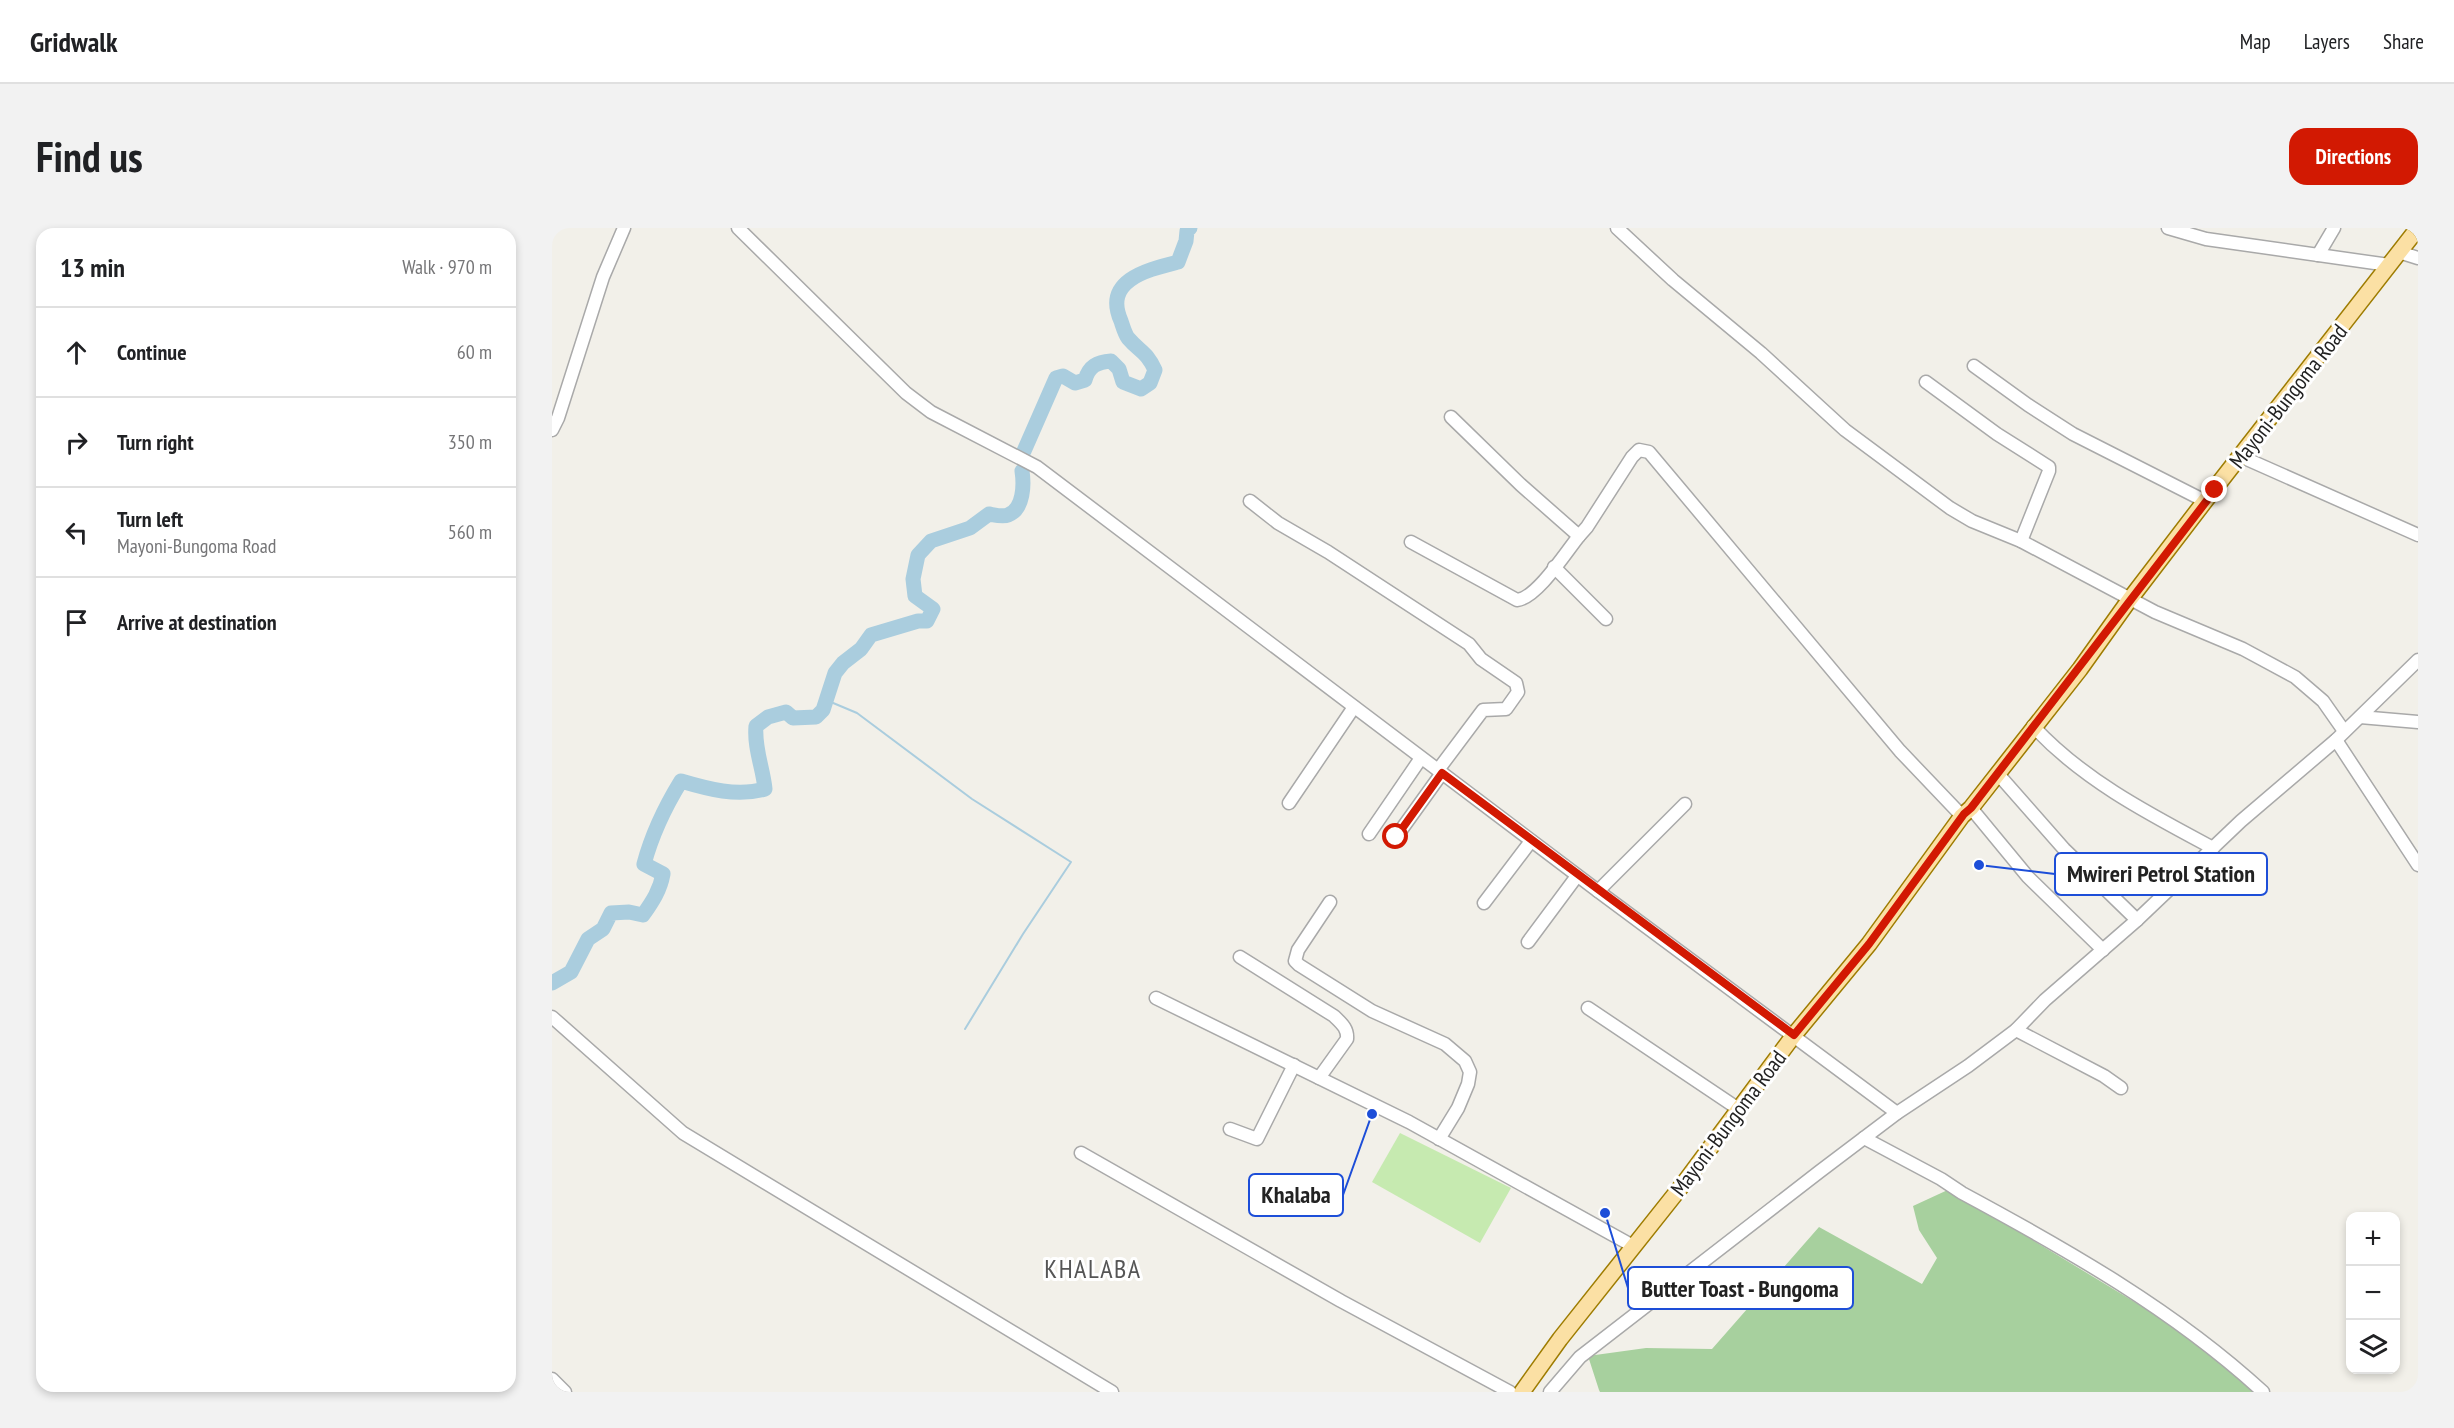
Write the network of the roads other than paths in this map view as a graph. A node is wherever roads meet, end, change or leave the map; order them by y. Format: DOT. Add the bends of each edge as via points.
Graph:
graph roads {
  1 [pos="624,228"];
  2 [pos="738,228"];
  3 [pos="1617,228"];
  4 [pos="2168,228"];
  5 [pos="2334,228"];
  6 [pos="2418,228"];
  7 [pos="2399,252"];
  8 [pos="2318,255"];
  9 [pos="2418,258"];
  10 [pos="2389,265"];
  11 [pos="1974,366"];
  12 [pos="1926,382"];
  13 [pos="1451,417"];
  14 [pos="552,430"];
  15 [pos="2242,457"];
  16 [pos="1250,501"];
  17 [pos="2205,501"];
  18 [pos="2418,535"];
  19 [pos="1579,536"];
  20 [pos="1410,542"];
  21 [pos="2021,542"];
  22 [pos="1554,567"];
  23 [pos="2130,599"];
  24 [pos="1606,619"];
  25 [pos="2418,660"];
  26 [pos="1354,707"];
  27 [pos="2360,717"];
  28 [pos="2418,722"];
  29 [pos="2033,726"];
  30 [pos="2340,736"];
  31 [pos="1421,758"];
  32 [pos="1440,772"];
  33 [pos="1998,774"];
  34 [pos="1289,803"];
  35 [pos="1685,804"];
  36 [pos="1966,812"];
  37 [pos="1369,834"];
  38 [pos="1396,837"];
  39 [pos="1531,841"];
  40 [pos="2213,848"];
  41 [pos="2418,865"];
  42 [pos="1577,876"];
  43 [pos="1598,891"];
  44 [pos="1330,902"];
  45 [pos="1484,903"];
  46 [pos="2137,920"];
  47 [pos="1528,942"];
  48 [pos="2103,950"];
  49 [pos="1240,957"];
  50 [pos="1156,998"];
  51 [pos="1588,1008"];
  52 [pos="552,1017"];
  53 [pos="2016,1029"];
  54 [pos="1794,1035"];
  55 [pos="1294,1065"];
  56 [pos="1319,1078"];
  57 [pos="2121,1088"];
  58 [pos="1740,1110"];
  59 [pos="1897,1113"];
  60 [pos="1230,1129"];
  61 [pos="1864,1138"];
  62 [pos="1439,1139"];
  63 [pos="1082,1153"];
  64 [pos="1633,1246"];
  65 [pos="552,1379"];
  66 [pos="565,1392"];
  67 [pos="1112,1392"];
  68 [pos="1510,1392"];
  69 [pos="1522,1392"];
  70 [pos="1550,1392"];
  71 [pos="2263,1392"];
  1 -- 14 [label="street" via="603,277"];
  2 -- 26 [label="street" via="906,393 931,412 1037,467"];
  3 -- 21 [label="street" via="1899,472 1972,521"];
  4 -- 8 [label="street" via="2206,239"];
  5 -- 8 [label="street"];
  6 -- 7 [label="main road, Mayoni-Bungoma Road"];
  7 -- 9 [label="street"];
  7 -- 10 [label="main road, Mayoni-Bungoma Road"];
  8 -- 10 [label="street"];
  10 -- 15 [label="main road, Mayoni-Bungoma Road"];
  11 -- 17 [label="street" via="2073,434"];
  12 -- 21 [label="street" via="2049,467"];
  13 -- 19 [label="street"];
  15 -- 17 [label="main road, Mayoni-Bungoma Road"];
  15 -- 18 [label="street"];
  16 -- 32 [label="street" via="1278,523 1469,644 1481,659 1516,683 1518,692 1509,706 1483,710"];
  17 -- 23 [label="main road, Mayoni-Bungoma Road"];
  19 -- 22 [label="street"];
  19 -- 36 [label="street" via="1632,457 1639,450 1649,452 1900,751"];
  20 -- 22 [label="street" via="1517,600 1531,594"];
  21 -- 23 [label="street"];
  22 -- 24 [label="street"];
  23 -- 29 [label="main road, Mayoni-Bungoma Road"];
  23 -- 30 [label="street" via="2243,649 2295,677 2323,702"];
  25 -- 27 [label="street"];
  26 -- 31 [label="street"];
  26 -- 34 [label="street"];
  27 -- 28 [label="street"];
  27 -- 30 [label="street"];
  29 -- 33 [label="main road, Mayoni-Bungoma Road"];
  29 -- 40 [label="street" via="2053,748 2129,803"];
  30 -- 40 [label="street"];
  30 -- 41 [label="street"];
  31 -- 32 [label="street"];
  31 -- 37 [label="street"];
  32 -- 38 [label="street"];
  32 -- 39 [label="street"];
  33 -- 36 [label="main road, Mayoni-Bungoma Road"];
  33 -- 46 [label="street" via="2064,849"];
  35 -- 43 [label="street"];
  36 -- 48 [label="street"];
  36 -- 54 [label="main road, Mayoni-Bungoma Road" via="1869,944"];
  39 -- 42 [label="street"];
  39 -- 45 [label="street"];
  40 -- 46 [label="street"];
  42 -- 43 [label="street"];
  42 -- 47 [label="street"];
  43 -- 54 [label="street"];
  44 -- 62 [label="street" via="1298,950 1295,960 1299,965 1372,1011 1445,1044 1465,1061 1470,1072 1468,1084"];
  46 -- 48 [label="street"];
  48 -- 53 [label="street"];
  49 -- 56 [label="street" via="1344,1025 1347,1039"];
  50 -- 55 [label="street"];
  51 -- 58 [label="street"];
  52 -- 67 [label="street" via="683,1133"];
  53 -- 57 [label="street"];
  53 -- 59 [label="street"];
  54 -- 58 [label="main road, Mayoni-Bungoma Road"];
  54 -- 59 [label="street"];
  55 -- 56 [label="street"];
  55 -- 60 [label="street" via="1257,1139"];
  56 -- 62 [label="street"];
  58 -- 64 [label="main road, Mayoni-Bungoma Road"];
  59 -- 61 [label="street"];
  61 -- 70 [label="street" via="1580,1358"];
  61 -- 71 [label="street" via="2138,1294"];
  62 -- 64 [label="street"];
  63 -- 68 [label="street"];
  64 -- 69 [label="main road, Mayoni-Bungoma Road"];
  65 -- 66 [label="street"];
}
